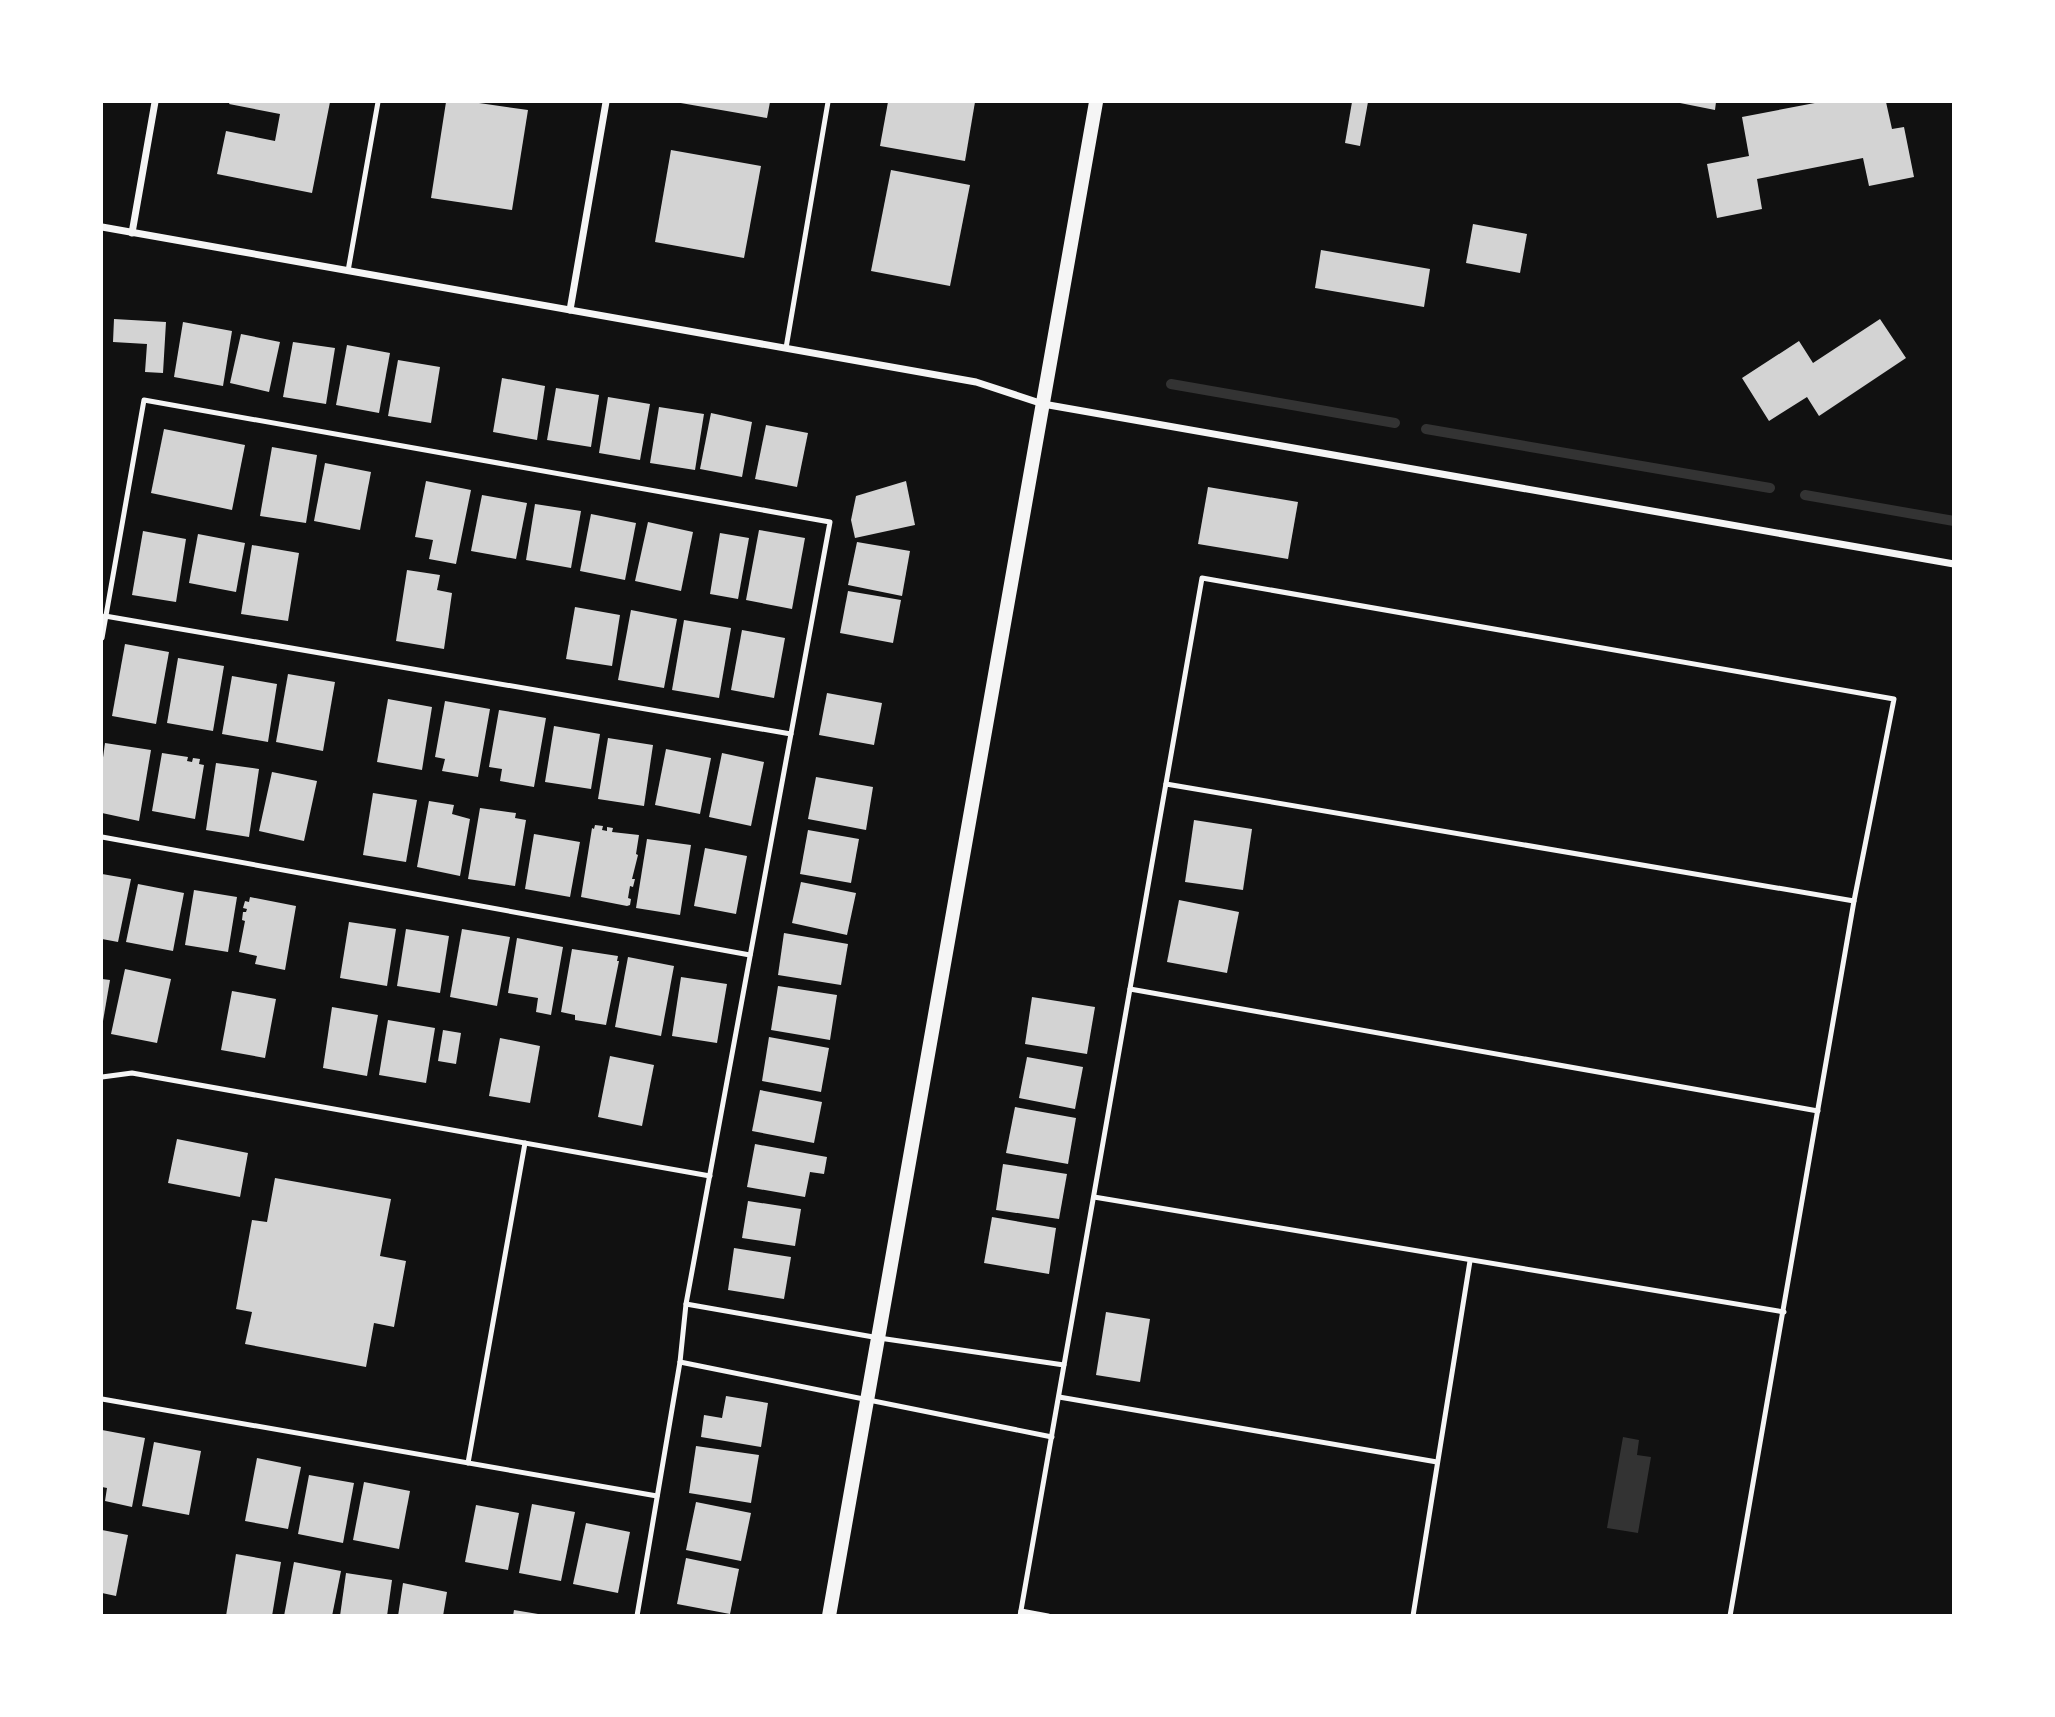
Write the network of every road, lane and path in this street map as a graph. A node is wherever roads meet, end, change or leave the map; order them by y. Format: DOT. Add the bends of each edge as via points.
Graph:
graph roads {
  1 [pos="155,102"];
  2 [pos="378,102"];
  3 [pos="606,102"];
  4 [pos="828,102"];
  5 [pos="1096,102"];
  6 [pos="102,228"];
  7 [pos="132,233"];
  8 [pos="348,271"];
  9 [pos="570,310"];
  10 [pos="786,348"];
  11 [pos="1043,404"];
  12 [pos="1954,564"];
  13 [pos="105,616"];
  14 [pos="102,638"];
  15 [pos="791,734"];
  16 [pos="1166,784"];
  17 [pos="102,837"];
  18 [pos="1854,901"];
  19 [pos="750,955"];
  20 [pos="1130,989"];
  21 [pos="102,1077"];
  22 [pos="1818,1111"];
  23 [pos="525,1143"];
  24 [pos="710,1176"];
  25 [pos="1094,1197"];
  26 [pos="1470,1261"];
  27 [pos="687,1304"];
  28 [pos="1784,1312"];
  29 [pos="879,1338"];
  30 [pos="680,1362"];
  31 [pos="1064,1365"];
  32 [pos="1059,1397"];
  33 [pos="102,1399"];
  34 [pos="868,1399"];
  35 [pos="1052,1437"];
  36 [pos="1437,1462"];
  37 [pos="468,1463"];
  38 [pos="657,1496"];
  39 [pos="1021,1613"];
  40 [pos="637,1615"];
  41 [pos="829,1615"];
  42 [pos="1048,1615"];
  43 [pos="1413,1615"];
  44 [pos="1730,1615"];
  1 -- 7 [label="street"];
  2 -- 8 [label="lane"];
  3 -- 9 [label="street"];
  4 -- 10 [label="lane"];
  5 -- 11 [label="main road"];
  6 -- 7 [label="street"];
  7 -- 8 [label="street"];
  8 -- 9 [label="street"];
  9 -- 10 [label="street"];
  10 -- 11 [label="street" via="976,382"];
  11 -- 12 [label="street"];
  11 -- 29 [label="main road"];
  13 -- 14 [label="lane"];
  13 -- 15 [label="lane"];
  13 -- 15 [label="lane" via="144,400 830,522"];
  15 -- 19 [label="lane"];
  16 -- 18 [label="lane"];
  16 -- 18 [label="lane" via="1202,578 1894,699"];
  16 -- 20 [label="lane"];
  17 -- 19 [label="lane"];
  18 -- 22 [label="lane"];
  19 -- 24 [label="lane"];
  20 -- 22 [label="lane"];
  20 -- 25 [label="lane"];
  21 -- 23 [label="lane" via="132,1073"];
  22 -- 28 [label="lane"];
  23 -- 24 [label="lane"];
  23 -- 37 [label="lane"];
  24 -- 27 [label="lane"];
  25 -- 26 [label="lane"];
  25 -- 31 [label="lane"];
  26 -- 28 [label="lane"];
  26 -- 36 [label="lane"];
  27 -- 29 [label="lane"];
  27 -- 30 [label="lane"];
  28 -- 44 [label="lane"];
  29 -- 31 [label="lane"];
  29 -- 34 [label="main road"];
  30 -- 34 [label="lane"];
  30 -- 38 [label="lane"];
  31 -- 32 [label="lane"];
  32 -- 35 [label="lane"];
  32 -- 36 [label="lane"];
  33 -- 37 [label="lane"];
  34 -- 35 [label="lane"];
  34 -- 41 [label="main road"];
  35 -- 39 [label="lane"];
  36 -- 43 [label="lane"];
  37 -- 38 [label="lane"];
  38 -- 40 [label="lane"];
  39 -- 42 [label="lane"];
}
